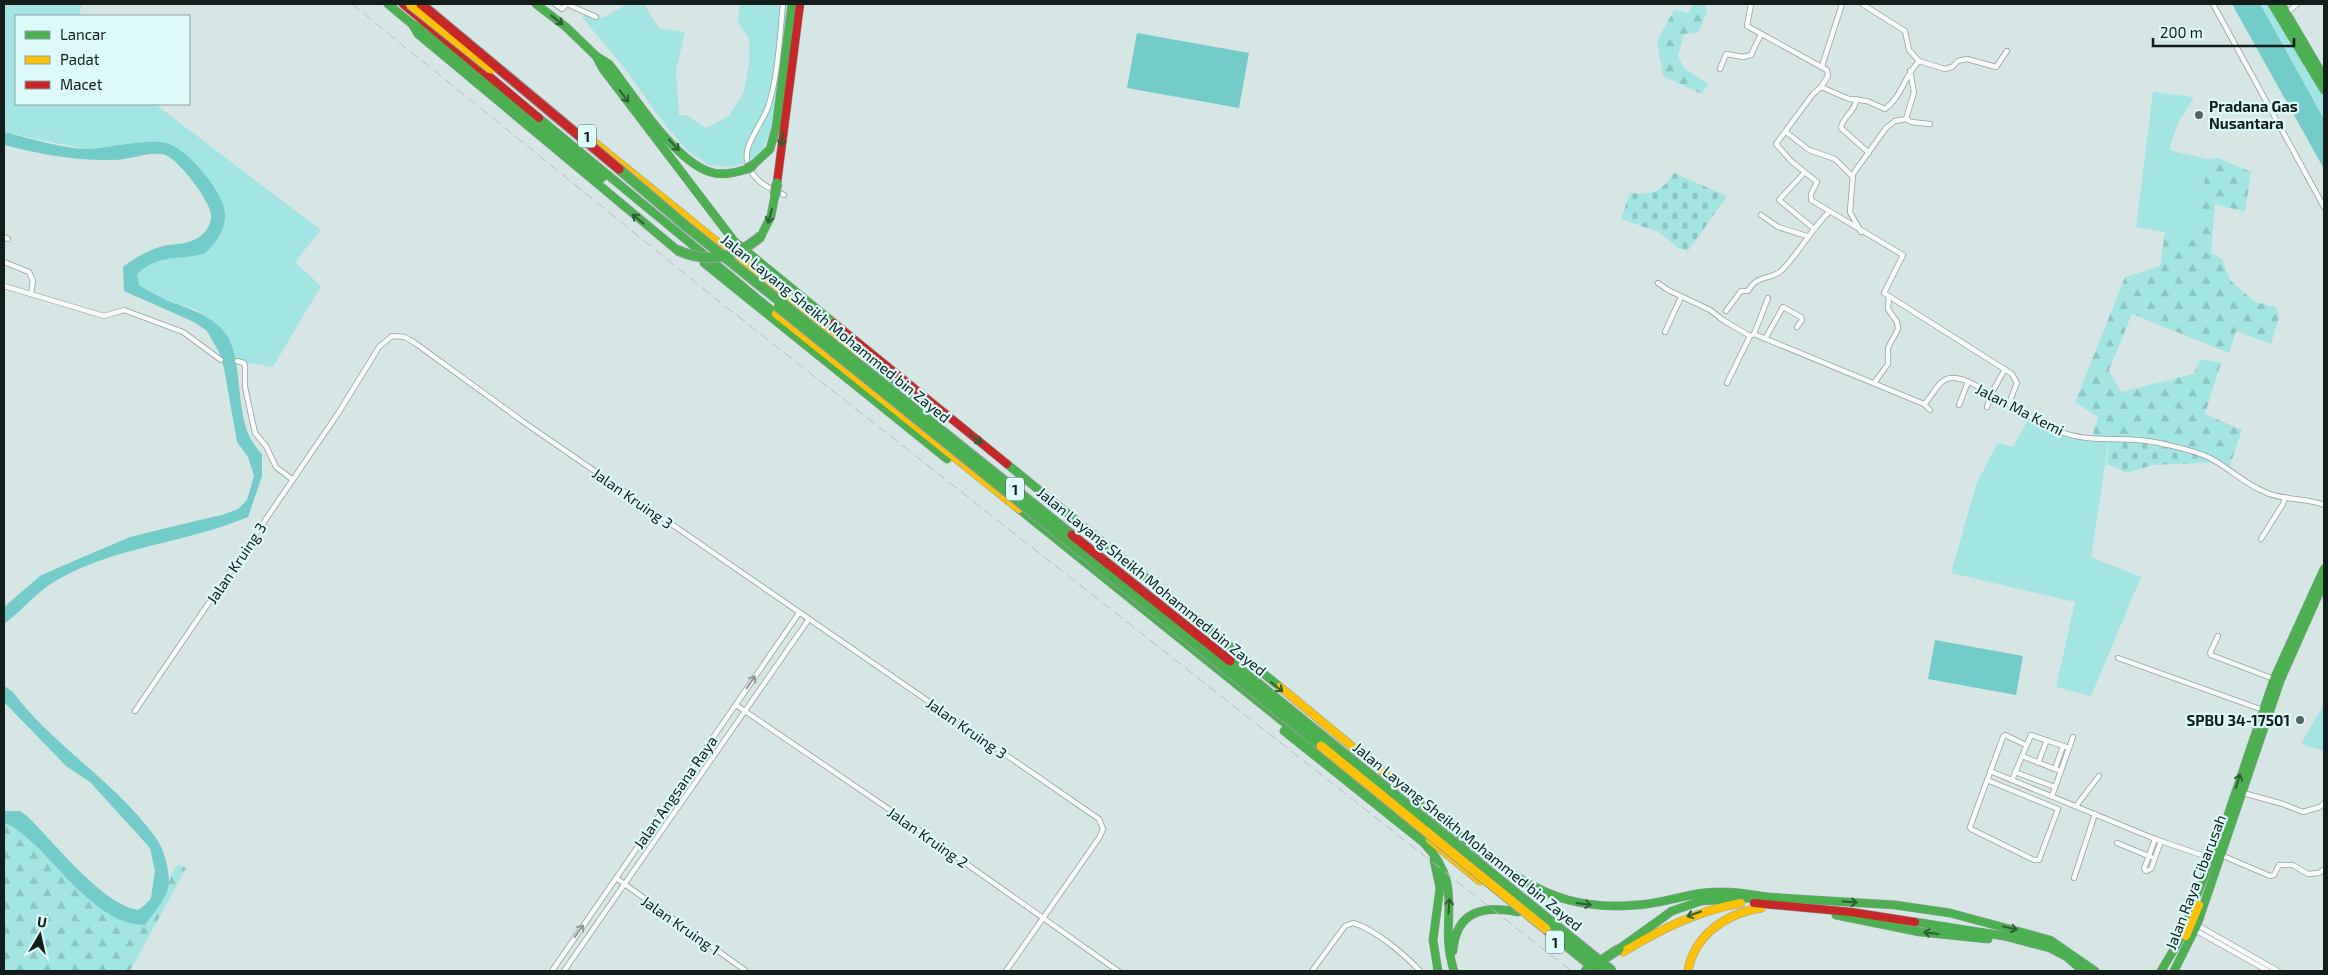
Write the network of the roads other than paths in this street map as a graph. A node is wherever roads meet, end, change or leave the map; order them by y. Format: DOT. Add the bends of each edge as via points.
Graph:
graph roads {
  1 [pos="388,4"];
  2 [pos="403,4"];
  3 [pos="410,4"];
  4 [pos="421,4"];
  5 [pos="425,4"];
  6 [pos="536,4"];
  7 [pos="555,4"];
  8 [pos="567,4"];
  9 [pos="783,4"];
  10 [pos="792,4"];
  11 [pos="800,4"];
  12 [pos="1751,4"];
  13 [pos="1842,4"];
  14 [pos="1862,4"];
  15 [pos="2213,4"];
  16 [pos="2272,4"];
  17 [pos="2281,4"];
  18 [pos="2297,4"];
  19 [pos="2284,16"];
  20 [pos="596,17"];
  21 [pos="412,24"];
  22 [pos="1761,34"];
  23 [pos="2007,51"];
  24 [pos="596,56"];
  25 [pos="1919,61"];
  26 [pos="1822,66"];
  27 [pos="1720,69"];
  28 [pos="1910,71"];
  29 [pos="2323,83"];
  30 [pos="1821,87"];
  31 [pos="1856,100"];
  32 [pos="1906,118"];
  33 [pos="1930,124"];
  34 [pos="1786,132"];
  35 [pos="1869,153"];
  36 [pos="1804,173"];
  37 [pos="1852,176"];
  38 [pos="779,195"];
  39 [pos="2324,207"];
  40 [pos="1829,212"];
  41 [pos="1761,215"];
  42 [pos="1814,228"];
  43 [pos="1861,232"];
  44 [pos="1807,236"];
  45 [pos="4,262"];
  46 [pos="1658,283"];
  47 [pos="4,286"];
  48 [pos="31,294"];
  49 [pos="1888,296"];
  50 [pos="1681,297"];
  51 [pos="1768,298"];
  52 [pos="1726,311"];
  53 [pos="1798,327"];
  54 [pos="1665,332"];
  55 [pos="1752,335"];
  56 [pos="1765,339"];
  57 [pos="221,360"];
  58 [pos="237,360"];
  59 [pos="2005,369"];
  60 [pos="1968,382"];
  61 [pos="1727,383"];
  62 [pos="1874,384"];
  63 [pos="1991,394"];
  64 [pos="2009,403"];
  65 [pos="1924,404"];
  66 [pos="1960,405"];
  67 [pos="1987,407"];
  68 [pos="1930,410"];
  69 [pos="293,480"];
  70 [pos="2285,497"];
  71 [pos="2324,505"];
  72 [pos="2261,539"];
  73 [pos="2324,569"];
  74 [pos="2324,582"];
  75 [pos="799,613"];
  76 [pos="808,619"];
  77 [pos="2218,636"];
  78 [pos="2118,658"];
  79 [pos="2274,679"];
  80 [pos="736,705"];
  81 [pos="2263,710"];
  82 [pos="135,711"];
  83 [pos="744,711"];
  84 [pos="2073,737"];
  85 [pos="2047,740"];
  86 [pos="2026,745"];
  87 [pos="2063,746"];
  88 [pos="2069,748"];
  89 [pos="2022,756"];
  90 [pos="2038,763"];
  91 [pos="2058,770"];
  92 [pos="1990,771"];
  93 [pos="2015,772"];
  94 [pos="2100,776"];
  95 [pos="1987,780"];
  96 [pos="2012,780"];
  97 [pos="2055,787"];
  98 [pos="2052,796"];
  99 [pos="2242,797"];
  100 [pos="2324,802"];
  101 [pos="2076,806"];
  102 [pos="2096,814"];
  103 [pos="2228,815"];
  104 [pos="2155,839"];
  105 [pos="2223,840"];
  106 [pos="2161,841"];
  107 [pos="1423,842"];
  108 [pos="2117,843"];
  109 [pos="2221,855"];
  110 [pos="2149,856"];
  111 [pos="2155,858"];
  112 [pos="2210,858"];
  113 [pos="2324,869"];
  114 [pos="616,878"];
  115 [pos="2074,878"];
  116 [pos="624,884"];
  117 [pos="1767,897"];
  118 [pos="1518,912"];
  119 [pos="1043,919"];
  120 [pos="2196,928"];
  121 [pos="2014,938"];
  122 [pos="1621,950"];
  123 [pos="552,971"];
  124 [pos="564,971"];
  125 [pos="746,971"];
  126 [pos="1006,971"];
  127 [pos="1118,971"];
  128 [pos="1312,971"];
  129 [pos="1420,971"];
  130 [pos="1438,971"];
  131 [pos="1454,971"];
  132 [pos="1460,971"];
  133 [pos="1585,971"];
  134 [pos="1592,971"];
  135 [pos="1598,971"];
  136 [pos="1612,971"];
  137 [pos="1688,971"];
  138 [pos="2083,971"];
  139 [pos="2095,971"];
  140 [pos="2161,971"];
  141 [pos="2171,971"];
  142 [pos="2268,971"];
  143 [pos="2278,971"];
  1 -- 21 [label="main road"];
  2 -- 118 [label="main road, 1" via="690,244"];
  3 -- 135 [label="main road, Jalan Layang Sheikh Mohammed bin Zayed / 1, bridge" via="691,237"];
  4 -- 136 [label="main road, Jalan Layang Sheikh Mohammed bin Zayed / 1, bridge" via="687,227 1396,794"];
  5 -- 136 [label="main road, 1"];
  6 -- 24 [label="main road, one-way"];
  7 -- 8 [label="street" via="562,9"];
  8 -- 20 [label="street"];
  9 -- 38 [label="street" via="770,100 749,144 747,156 753,175"];
  24 -- 10 [label="main road, one-way" via="609,64 689,161 707,172 736,173 750,167 770,149 776,128"];
  11 -- 38 [label="main road, one-way, bridge" via="777,183"];
  12 -- 22 [label="street" via="1747,26"];
  13 -- 26 [label="street"];
  14 -- 25 [label="street" via="1905,31 1910,50"];
  15 -- 39 [label="street"];
  16 -- 19 [label="main road"];
  17 -- 19 [label="main road"];
  18 -- 19 [label="street"];
  19 -- 29 [label="main road"];
  38 -- 21 [label="main road, one-way, bridge" via="761,236 746,249 721,258 700,258 677,250 476,84 418,34"];
  21 -- 107 [label="main road" via="422,28 743,296"];
  22 -- 26 [label="street"];
  22 -- 27 [label="street" via="1751,56 1743,58 1726,54"];
  23 -- 25 [label="street" via="1996,67 1967,59 1942,69"];
  24 -- 117 [label="main road, one-way" via="734,241 1503,868 1551,896 1584,904 1640,905 1720,891"];
  25 -- 28 [label="street"];
  26 -- 30 [label="street" via="1828,76"];
  28 -- 31 [label="street" via="1894,100 1885,109"];
  28 -- 32 [label="street" via="1914,92"];
  30 -- 31 [label="street"];
  30 -- 34 [label="street"];
  31 -- 35 [label="street" via="1842,128"];
  32 -- 33 [label="street" via="1911,122"];
  32 -- 35 [label="street" via="1888,126"];
  34 -- 36 [label="street" via="1776,146"];
  34 -- 37 [label="street" via="1809,150 1835,158"];
  35 -- 37 [label="street"];
  36 -- 40 [label="street" via="1817,182 1811,200"];
  36 -- 42 [label="street" via="1779,200"];
  37 -- 43 [label="street" via="1850,212"];
  40 -- 42 [label="street"];
  40 -- 43 [label="street"];
  41 -- 44 [label="street" via="1778,227"];
  42 -- 44 [label="street"];
  43 -- 49 [label="street" via="1903,255 1885,289"];
  44 -- 52 [label="street" via="1783,269 1753,282 1748,291 1741,291"];
  45 -- 48 [label="street" via="29,272 33,281"];
  46 -- 50 [label="street"];
  47 -- 48 [label="street"];
  48 -- 57 [label="street" via="104,316 122,310 183,332"];
  49 -- 59 [label="street"];
  49 -- 62 [label="street" via="1888,309 1898,328 1888,348 1888,364"];
  50 -- 54 [label="street"];
  50 -- 55 [label="street"];
  51 -- 55 [label="street"];
  53 -- 56 [label="street" via="1802,318 1783,307"];
  55 -- 56 [label="street"];
  55 -- 61 [label="street"];
  56 -- 62 [label="street"];
  58 -- 69 [label="street" via="245,367 245,387 255,432 275,466"];
  59 -- 63 [label="street"];
  59 -- 64 [label="street" via="2017,383"];
  60 -- 63 [label="street, Jalan Ma Kemi"];
  60 -- 65 [label="street, Jalan Ma Kemi" via="1946,378"];
  60 -- 66 [label="street"];
  62 -- 65 [label="street"];
  63 -- 64 [label="street, Jalan Ma Kemi"];
  63 -- 67 [label="street"];
  64 -- 70 [label="street, Jalan Ma Kemi" via="2051,428 2070,434 2100,441 2149,441 2190,450 2211,459 2267,494"];
  65 -- 68 [label="street"];
  69 -- 75 [label="street, Jalan Kruing 3" via="379,347 389,337 400,336"];
  69 -- 82 [label="street, Jalan Kruing 3"];
  70 -- 71 [label="street, Jalan Ma Kemi"];
  70 -- 72 [label="street"];
  73 -- 79 [label="main road, Jalan Raya Cibarusah"];
  74 -- 99 [label="main road, Jalan Raya Cibarusah" via="2280,681"];
  75 -- 76 [label="street, Jalan Kruing 3"];
  80 -- 75 [label="street, Jalan Angsana Raya, one-way"];
  76 -- 83 [label="street, Jalan Angsana Raya"];
  76 -- 119 [label="street, Jalan Kruing 3" via="1099,819 1103,830 1099,838"];
  77 -- 79 [label="street" via="2211,655"];
  78 -- 81 [label="street"];
  79 -- 81 [label="main road, Jalan Raya Cibarusah"];
  80 -- 83 [label="street, Jalan Kruing 2"];
  80 -- 114 [label="street, Jalan Angsana Raya"];
  103 -- 81 [label="main road, Jalan Raya Cibarusah, one-way"];
  83 -- 116 [label="street, Jalan Angsana Raya"];
  83 -- 119 [label="street, Jalan Kruing 2"];
  84 -- 88 [label="street"];
  85 -- 86 [label="street" via="2032,734"];
  85 -- 87 [label="street"];
  85 -- 90 [label="street"];
  86 -- 89 [label="street"];
  86 -- 92 [label="street" via="2004,736"];
  87 -- 88 [label="street"];
  87 -- 91 [label="street"];
  88 -- 91 [label="street"];
  89 -- 90 [label="street"];
  89 -- 93 [label="street"];
  90 -- 91 [label="street"];
  91 -- 97 [label="street"];
  92 -- 95 [label="street"];
  92 -- 96 [label="street"];
  93 -- 96 [label="street"];
  93 -- 97 [label="street"];
  94 -- 101 [label="street"];
  95 -- 95 [label="street" via="1970,828 2039,860 2058,809"];
  96 -- 98 [label="street"];
  97 -- 98 [label="street"];
  98 -- 101 [label="street"];
  99 -- 100 [label="street" via="2283,804 2302,812 2320,807"];
  99 -- 105 [label="main road, Jalan Raya Cibarusah"];
  99 -- 109 [label="main road, Jalan Raya Cibarusah"];
  101 -- 102 [label="street"];
  102 -- 104 [label="street"];
  102 -- 115 [label="street"];
  103 -- 105 [label="main road, Jalan Raya Cibarusah"];
  103 -- 112 [label="main road, Jalan Raya Cibarusah"];
  104 -- 106 [label="street"];
  104 -- 110 [label="street"];
  105 -- 141 [label="main road, Jalan Raya Cibarusah"];
  106 -- 111 [label="street"];
  106 -- 112 [label="street"];
  107 -- 130 [label="main road" via="1441,876 1432,937 1432,954"];
  131 -- 107 [label="main road, one-way" via="1447,946 1449,883 1441,860"];
  108 -- 110 [label="street"];
  109 -- 113 [label="street" via="2270,876 2279,865 2294,865 2308,874"];
  109 -- 120 [label="main road, Jalan Raya Cibarusah"];
  110 -- 111 [label="street"];
  110 -- 111 [label="street" via="2144,869 2146,872 2150,872"];
  112 -- 140 [label="main road, Jalan Raya Cibarusah" via="2179,941"];
  114 -- 116 [label="street, Jalan Kruing 1"];
  123 -- 114 [label="street, Jalan Angsana Raya, one-way"];
  116 -- 124 [label="street, Jalan Angsana Raya"];
  116 -- 125 [label="street, Jalan Kruing 1"];
  117 -- 122 [label="main road" via="1701,901 1679,908 1658,919"];
  117 -- 139 [label="main road, one-way" via="1895,905 1950,913 2050,940"];
  118 -- 132 [label="main road" via="1485,908 1468,917 1457,930 1453,943 1454,958"];
  118 -- 134 [label="main road, 1"];
  119 -- 126 [label="street, Jalan Kruing 3"];
  119 -- 127 [label="street, Jalan Kruing 2"];
  120 -- 141 [label="main road, Jalan Raya Cibarusah"];
  120 -- 142 [label="street"];
  120 -- 143 [label="street"];
  121 -- 122 [label="main road, one-way" via="1851,912 1743,903 1685,917"];
  121 -- 137 [label="main road, one-way" via="1940,934 1807,911 1750,908 1723,922 1704,938 1691,953"];
  121 -- 138 [label="main road" via="2050,948"];
  122 -- 133 [label="main road, bridge"];
  122 -- 134 [label="main road, bridge"];
  128 -- 129 [label="street" via="1345,926 1354,923 1364,927"];
}
